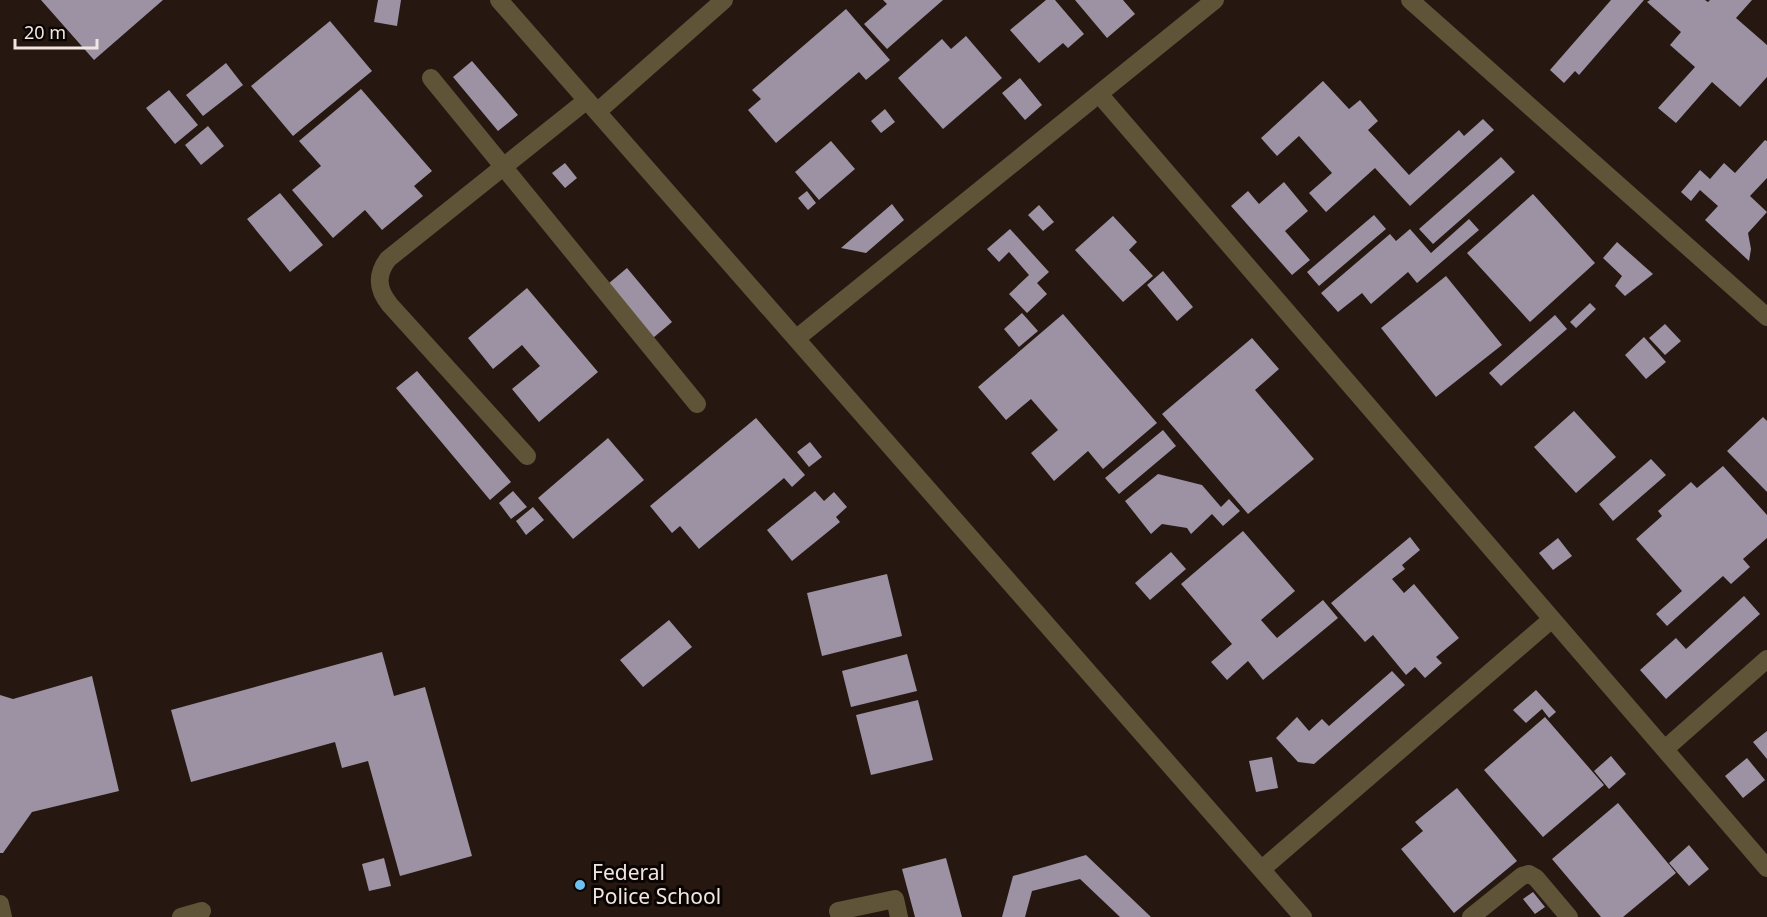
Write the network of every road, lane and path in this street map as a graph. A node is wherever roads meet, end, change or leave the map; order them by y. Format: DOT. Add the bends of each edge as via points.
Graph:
graph roads {
  1 [pos="499,0"];
  2 [pos="724,0"];
  3 [pos="1215,0"];
  4 [pos="1410,0"];
  5 [pos="431,78"];
  6 [pos="1099,94"];
  7 [pos="592,106"];
  8 [pos="502,165"];
  9 [pos="1767,317"];
  10 [pos="797,339"];
  11 [pos="697,404"];
  12 [pos="527,456"];
  13 [pos="1552,619"];
  14 [pos="1767,659"];
  15 [pos="1665,749"];
  16 [pos="1767,868"];
  17 [pos="1262,869"];
  18 [pos="0,903"];
  19 [pos="202,911"];
  20 [pos="3,917"];
  21 [pos="181,917"];
  22 [pos="840,917"];
  23 [pos="899,917"];
  24 [pos="1302,917"];
  25 [pos="1471,917"];
  26 [pos="1569,917"];
  1 -- 7 [label="street"];
  2 -- 7 [label="street"];
  3 -- 6 [label="street"];
  4 -- 9 [label="street"];
  5 -- 8 [label="street"];
  6 -- 10 [label="street"];
  6 -- 13 [label="street"];
  7 -- 8 [label="street"];
  7 -- 10 [label="street"];
  8 -- 11 [label="street"];
  8 -- 12 [label="street" via="388,259 382,267 379,287 390,305"];
  10 -- 17 [label="street"];
  13 -- 15 [label="street"];
  13 -- 17 [label="street"];
  14 -- 15 [label="street"];
  15 -- 16 [label="street"];
  17 -- 24 [label="street"];
  18 -- 20 [label="street"];
  19 -- 21 [label="street"];
  22 -- 23 [label="street" via="838,911 895,899"];
  25 -- 26 [label="street" via="1529,874"];
}
